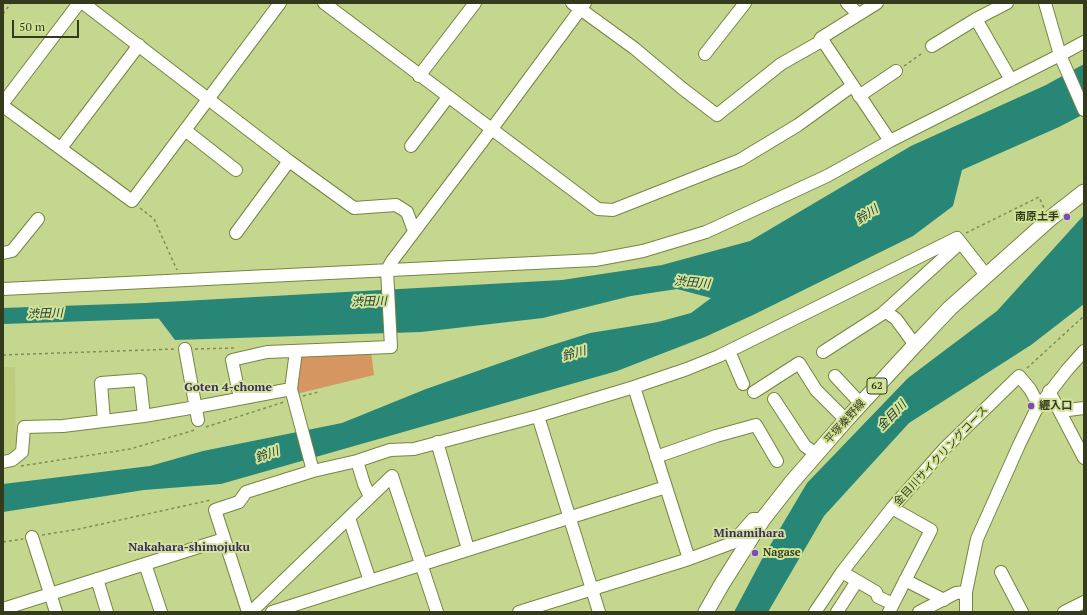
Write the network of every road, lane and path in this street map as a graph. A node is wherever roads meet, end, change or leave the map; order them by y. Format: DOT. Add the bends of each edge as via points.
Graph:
graph roads {
  1 [pos="11,3"];
  2 [pos="79,3"];
  3 [pos="84,3"];
  4 [pos="280,3"];
  5 [pos="324,3"];
  6 [pos="475,3"];
  7 [pos="745,3"];
  8 [pos="847,3"];
  9 [pos="876,3"];
  10 [pos="1007,3"];
  11 [pos="1046,3"];
  12 [pos="579,5"];
  13 [pos="3,14"];
  14 [pos="858,14"];
  15 [pos="976,19"];
  16 [pos="821,38"];
  17 [pos="1084,42"];
  18 [pos="138,45"];
  19 [pos="932,46"];
  20 [pos="705,54"];
  21 [pos="1061,58"];
  22 [pos="896,71"];
  23 [pos="419,76"];
  24 [pos="1011,80"];
  25 [pos="855,91"];
  26 [pos="448,97"];
  27 [pos="209,98"];
  28 [pos="3,103"];
  29 [pos="3,106"];
  30 [pos="1084,110"];
  31 [pos="185,130"];
  32 [pos="492,130"];
  33 [pos="890,141"];
  34 [pos="410,146"];
  35 [pos="61,148"];
  36 [pos="289,161"];
  37 [pos="236,170"];
  38 [pos="1084,192"];
  39 [pos="132,202"];
  40 [pos="1052,216"];
  41 [pos="38,218"];
  42 [pos="414,231"];
  43 [pos="236,232"];
  44 [pos="958,240"];
  45 [pos="3,253"];
  46 [pos="387,270"];
  47 [pos="986,275"];
  48 [pos="181,281"];
  49 [pos="3,289"];
  50 [pos="885,311"];
  51 [pos="1084,316"];
  52 [pos="915,345"];
  53 [pos="235,348"];
  54 [pos="185,349"];
  55 [pos="296,351"];
  56 [pos="728,351"];
  57 [pos="823,352"];
  58 [pos="1084,352"];
  59 [pos="3,355"];
  60 [pos="835,376"];
  61 [pos="1019,376"];
  62 [pos="743,384"];
  63 [pos="634,387"];
  64 [pos="1049,391"];
  65 [pos="318,392"];
  66 [pos="754,392"];
  67 [pos="240,398"];
  68 [pos="293,398"];
  69 [pos="774,399"];
  70 [pos="861,404"];
  71 [pos="1039,406"];
  72 [pos="196,408"];
  73 [pos="1084,408"];
  74 [pos="1060,411"];
  75 [pos="144,416"];
  76 [pos="538,416"];
  77 [pos="846,420"];
  78 [pos="104,421"];
  79 [pos="200,426"];
  80 [pos="437,442"];
  81 [pos="816,454"];
  82 [pos="656,457"];
  83 [pos="1084,458"];
  84 [pos="357,461"];
  85 [pos="777,461"];
  86 [pos="3,462"];
  87 [pos="16,467"];
  88 [pos="313,471"];
  89 [pos="666,487"];
  90 [pos="370,497"];
  91 [pos="216,499"];
  92 [pos="892,508"];
  93 [pos="349,518"];
  94 [pos="570,518"];
  95 [pos="763,519"];
  96 [pos="32,537"];
  97 [pos="224,539"];
  98 [pos="3,542"];
  99 [pos="468,549"];
  100 [pos="689,559"];
  101 [pos="422,563"];
  102 [pos="145,564"];
  103 [pos="842,572"];
  104 [pos="1001,572"];
  105 [pos="97,579"];
  106 [pos="905,580"];
  107 [pos="370,581"];
  108 [pos="857,581"];
  109 [pos="592,589"];
  110 [pos="966,592"];
  111 [pos="49,594"];
  112 [pos="944,600"];
  113 [pos="1084,602"];
  114 [pos="891,608"];
  115 [pos="3,609"];
  116 [pos="56,612"];
  117 [pos="108,612"];
  118 [pos="161,612"];
  119 [pos="250,612"];
  120 [pos="272,612"];
  121 [pos="437,612"];
  122 [pos="519,612"];
  123 [pos="599,612"];
  124 [pos="706,612"];
  125 [pos="815,612"];
  126 [pos="837,612"];
  127 [pos="919,612"];
  128 [pos="966,612"];
  129 [pos="1022,612"];
  130 [pos="1064,612"];
  1 -- 13 [label="path"];
  2 -- 28 [label="street"];
  3 -- 18 [label="street"];
  4 -- 27 [label="street"];
  5 -- 23 [label="street"];
  6 -- 23 [label="street"];
  7 -- 20 [label="street"];
  8 -- 14 [label="street"];
  9 -- 14 [label="street"];
  10 -- 15 [label="street"];
  11 -- 21 [label="street"];
  12 -- 16 [label="street" via="717,115 781,64 818,43"];
  12 -- 32 [label="street"];
  14 -- 16 [label="street"];
  15 -- 19 [label="street"];
  15 -- 24 [label="street"];
  16 -- 25 [label="street"];
  17 -- 21 [label="street"];
  18 -- 27 [label="street"];
  18 -- 35 [label="street"];
  19 -- 22 [label="path"];
  21 -- 24 [label="street"];
  21 -- 30 [label="street"];
  22 -- 25 [label="street"];
  23 -- 26 [label="street"];
  24 -- 33 [label="street"];
  25 -- 32 [label="street" via="740,160 613,210 598,209"];
  25 -- 33 [label="street"];
  26 -- 32 [label="street"];
  26 -- 34 [label="street"];
  27 -- 31 [label="street"];
  27 -- 36 [label="street"];
  29 -- 35 [label="street"];
  31 -- 37 [label="street"];
  31 -- 39 [label="street"];
  32 -- 42 [label="street"];
  33 -- 46 [label="street" via="827,176 706,232 643,251 595,260"];
  35 -- 39 [label="street"];
  36 -- 42 [label="street" via="354,208 396,205 408,212"];
  36 -- 43 [label="street"];
  38 -- 40 [label="main road, 平塚秦野線 / 62"];
  39 -- 48 [label="path" via="154,219"];
  40 -- 44 [label="path" via="1043,207 1039,197"];
  40 -- 47 [label="main road, 平塚秦野線 / 62"];
  41 -- 45 [label="street" via="12,251"];
  42 -- 46 [label="street"];
  44 -- 47 [label="street"];
  44 -- 50 [label="street"];
  44 -- 56 [label="street"];
  46 -- 48 [label="street"];
  46 -- 55 [label="street" via="391,347"];
  47 -- 52 [label="main road, 平塚秦野線 / 62"];
  48 -- 49 [label="street"];
  50 -- 52 [label="street" via="896,319"];
  50 -- 57 [label="street"];
  51 -- 61 [label="path"];
  52 -- 70 [label="main road, 平塚秦野線 / 62"];
  53 -- 54 [label="path"];
  54 -- 59 [label="path"];
  54 -- 72 [label="street"];
  55 -- 67 [label="street" via="267,352 232,360"];
  55 -- 68 [label="street"];
  56 -- 62 [label="street"];
  56 -- 63 [label="street" via="687,369"];
  58 -- 64 [label="street"];
  60 -- 70 [label="street"];
  61 -- 71 [label="street"];
  61 -- 92 [label="street, 金目川サイクリングコース" via="945,448"];
  63 -- 76 [label="street"];
  63 -- 82 [label="street"];
  64 -- 71 [label="street"];
  64 -- 74 [label="street"];
  65 -- 68 [label="path"];
  66 -- 77 [label="street" via="799,363 816,390"];
  67 -- 68 [label="street"];
  67 -- 72 [label="street"];
  68 -- 79 [label="path"];
  68 -- 88 [label="street"];
  69 -- 81 [label="street" via="805,446"];
  70 -- 77 [label="main road, 平塚秦野線 / 62"];
  71 -- 110 [label="street" via="977,539"];
  72 -- 75 [label="street"];
  72 -- 79 [label="street"];
  73 -- 74 [label="street"];
  74 -- 83 [label="street"];
  75 -- 78 [label="street"];
  75 -- 78 [label="street" via="140,380 101,383"];
  76 -- 80 [label="street"];
  76 -- 94 [label="street"];
  77 -- 81 [label="main road, 平塚秦野線 / 62"];
  78 -- 86 [label="street" via="24,427 22,452 12,460"];
  79 -- 87 [label="path" via="130,449"];
  80 -- 84 [label="street" via="414,449 390,450"];
  80 -- 99 [label="street"];
  81 -- 95 [label="main road, 平塚秦野線 / 62"];
  82 -- 85 [label="street" via="756,425"];
  82 -- 89 [label="street"];
  84 -- 88 [label="street"];
  84 -- 90 [label="street"];
  88 -- 97 [label="street" via="246,492 239,502 215,510"];
  89 -- 94 [label="street"];
  89 -- 100 [label="street"];
  90 -- 93 [label="street"];
  90 -- 101 [label="street" via="392,476"];
  91 -- 96 [label="path"];
  92 -- 103 [label="street, 金目川サイクリングコース"];
  92 -- 106 [label="street" via="931,530"];
  93 -- 107 [label="street"];
  93 -- 119 [label="street"];
  94 -- 99 [label="street"];
  94 -- 109 [label="street"];
  95 -- 100 [label="street" via="753,519 732,543"];
  95 -- 124 [label="main road, 平塚秦野線 / 62"];
  96 -- 98 [label="path"];
  96 -- 111 [label="street"];
  97 -- 102 [label="street"];
  97 -- 119 [label="street"];
  99 -- 101 [label="street"];
  100 -- 109 [label="street"];
  101 -- 107 [label="street"];
  101 -- 121 [label="street"];
  102 -- 105 [label="street"];
  102 -- 118 [label="street"];
  103 -- 108 [label="street"];
  103 -- 125 [label="street, 金目川サイクリングコース"];
  104 -- 129 [label="street"];
  105 -- 111 [label="street"];
  105 -- 117 [label="street"];
  106 -- 112 [label="street"];
  106 -- 114 [label="street"];
  107 -- 120 [label="street"];
  108 -- 114 [label="street" via="876,592"];
  108 -- 126 [label="street"];
  109 -- 122 [label="street"];
  109 -- 123 [label="street"];
  110 -- 112 [label="street" via="956,593"];
  110 -- 128 [label="street"];
  111 -- 115 [label="street"];
  111 -- 116 [label="street"];
  112 -- 127 [label="street"];
  113 -- 130 [label="street"];
}
